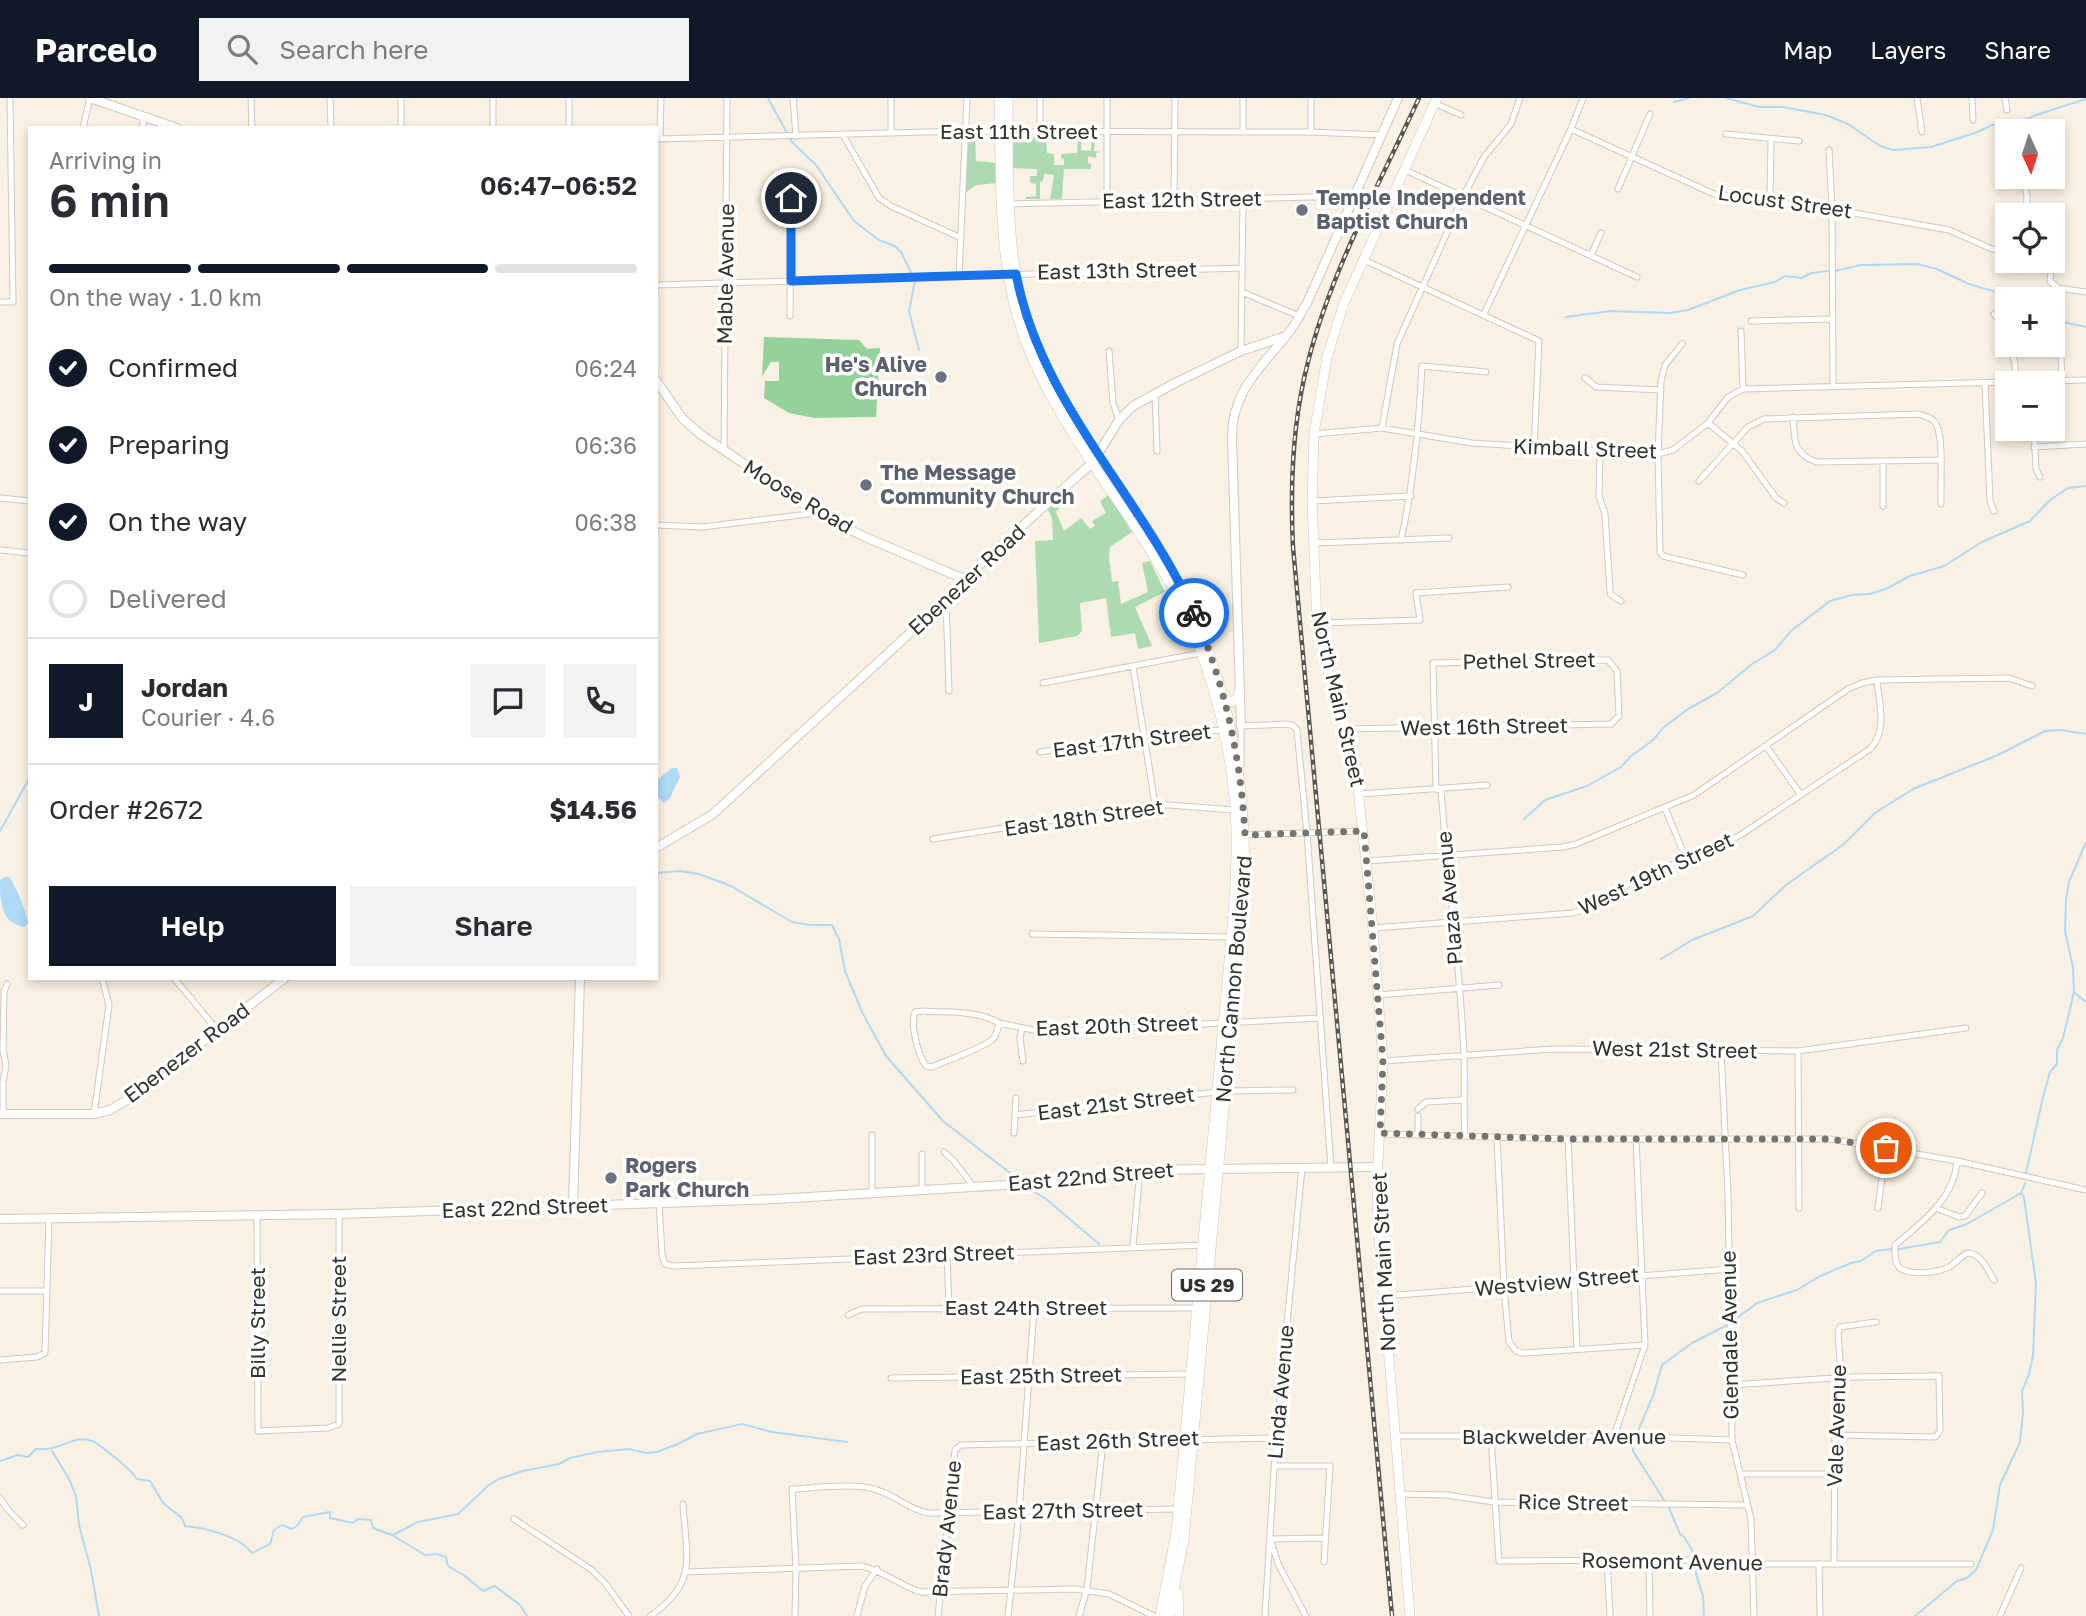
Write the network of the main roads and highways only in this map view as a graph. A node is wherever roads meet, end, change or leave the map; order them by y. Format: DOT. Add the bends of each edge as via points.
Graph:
graph roads {
  1 [pos="999,98"];
  2 [pos="1008,98"];
  3 [pos="1436,101"];
  4 [pos="1004,131"];
  5 [pos="1011,274"];
  6 [pos="1096,458"];
  7 [pos="1240,692"];
  8 [pos="1225,699"];
  9 [pos="1241,835"];
  10 [pos="1214,1169"];
  11 [pos="1201,1308"];
  12 [pos="1189,1439"];
  13 [pos="1178,1575"];
  14 [pos="1160,1616"];
  15 [pos="1169,1616"];
  16 [pos="1179,1616"];
  17 [pos="1409,1616"];
  1 -- 4 [label="main road, North Cannon Boulevard / US 29"];
  2 -- 4 [label="main road, North Cannon Boulevard / US 29"];
  3 -- 17 [label="main road, North Main Street" via="1362,259 1327,357 1314,434 1312,501 1317,623 1355,761 1373,928 1383,1061 1378,1223"];
  4 -- 5 [label="main road, North Cannon Boulevard / US 29"];
  4 -- 5 [label="main road, North Cannon Boulevard / US 29" via="1001,210"];
  5 -- 6 [label="main road, North Cannon Boulevard / US 29" via="1021,330 1037,368"];
  6 -- 8 [label="main road, North Cannon Boulevard / US 29" via="1183,590"];
  6 -- 9 [label="main road, North Cannon Boulevard / US 29" via="1180,603 1201,653 1224,730"];
  7 -- 8 [label="main road" via="1232,702"];
  8 -- 9 [label="main road, North Cannon Boulevard / US 29" via="1241,782"];
  9 -- 10 [label="main road, North Cannon Boulevard / US 29"];
  10 -- 11 [label="main road, North Cannon Boulevard / US 29"];
  10 -- 11 [label="main road, North Cannon Boulevard / US 29" via="1203,1245"];
  11 -- 12 [label="main road, North Cannon Boulevard / US 29"];
  11 -- 12 [label="main road, North Cannon Boulevard / US 29" via="1190,1374"];
  12 -- 13 [label="main road, North Cannon Boulevard / US 29"];
  12 -- 14 [label="main road, North Cannon Boulevard / US 29"];
  13 -- 15 [label="main road, North Cannon Boulevard / US 29"];
  13 -- 16 [label="main road"];
}
